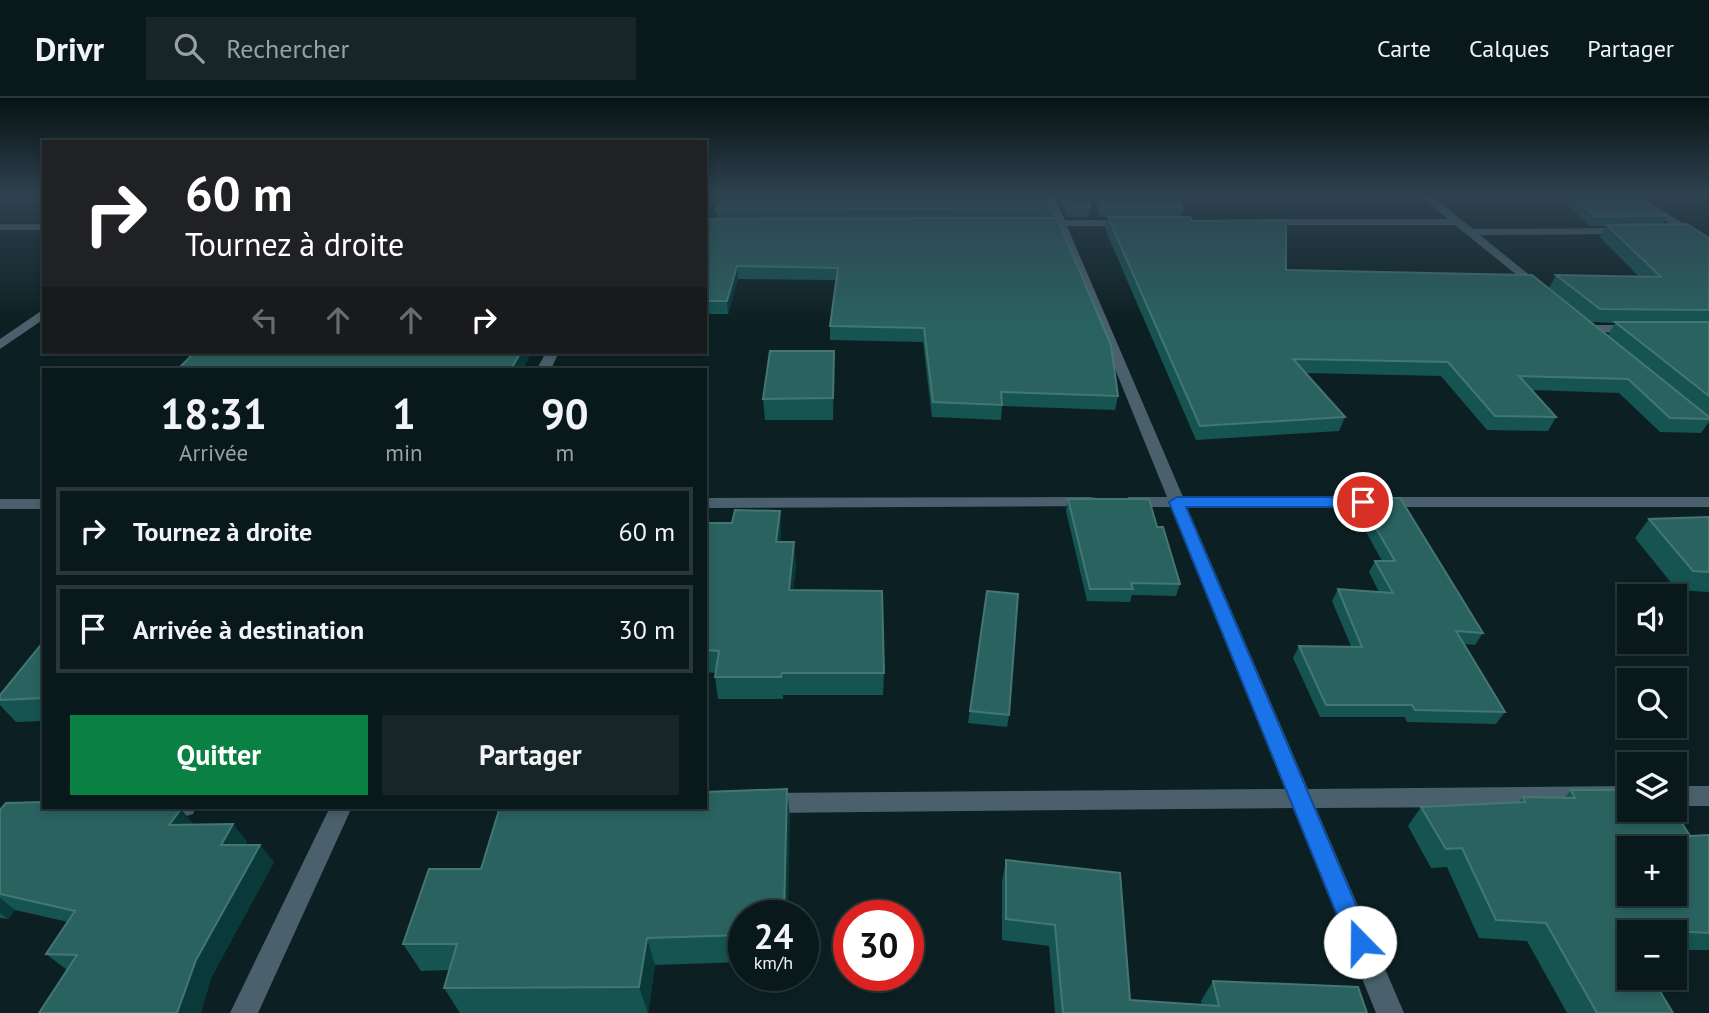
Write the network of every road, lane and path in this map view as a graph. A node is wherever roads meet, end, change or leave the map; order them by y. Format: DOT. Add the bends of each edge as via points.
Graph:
graph roads {
  1 [pos="1066,238"];
  2 [pos="1477,238"];
  3 [pos="1545,294"];
  4 [pos="42,314"];
  5 [pos="1642,329"];
  6 [pos="0,345"];
  7 [pos="1608,346"];
  8 [pos="1177,502"];
  9 [pos="1709,502"];
  10 [pos="707,503"];
  11 [pos="0,504"];
  12 [pos="42,504"];
  13 [pos="1617,796"];
  14 [pos="1687,796"];
  15 [pos="1709,796"];
  16 [pos="1301,799"];
  17 [pos="747,803"];
  18 [pos="340,809"];
  19 [pos="244,1013"];
  20 [pos="1390,1013"];
  1 -- 8 [label="street"];
  2 -- 3 [label="street"];
  4 -- 6 [label="street"];
  5 -- 7 [label="street" via="1582,325"];
  8 -- 9 [label="street"];
  8 -- 10 [label="street"];
  8 -- 16 [label="street"];
  11 -- 12 [label="street"];
  13 -- 16 [label="street"];
  14 -- 15 [label="street"];
  16 -- 17 [label="street"];
  16 -- 20 [label="street"];
  18 -- 19 [label="street"];
}
